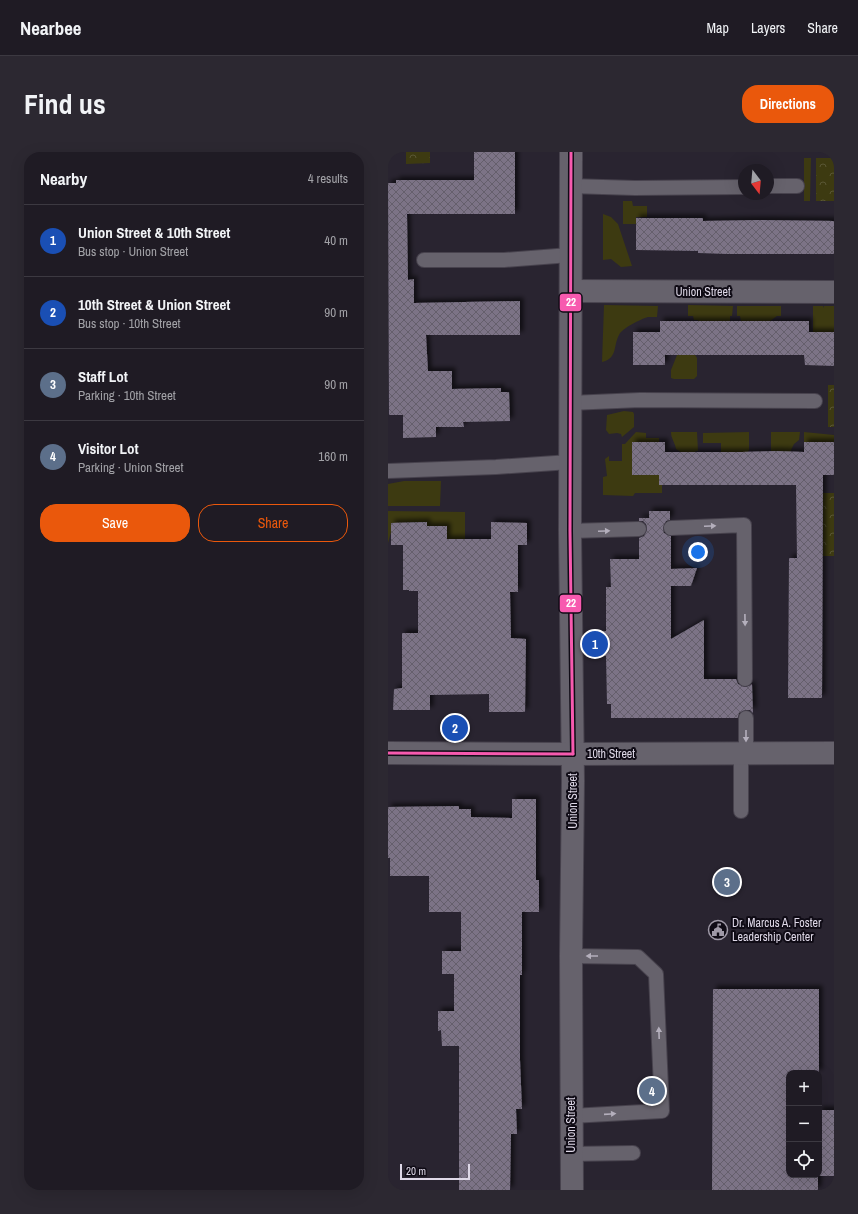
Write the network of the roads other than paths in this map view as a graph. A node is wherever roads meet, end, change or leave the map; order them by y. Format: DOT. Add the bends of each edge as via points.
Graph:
graph roads {
  1 [pos="571,152"];
  2 [pos="570,186"];
  3 [pos="774,186"];
  4 [pos="797,186"];
  5 [pos="738,187"];
  6 [pos="570,255"];
  7 [pos="424,260"];
  8 [pos="571,291"];
  9 [pos="834,292"];
  10 [pos="816,401"];
  11 [pos="570,403"];
  12 [pos="570,462"];
  13 [pos="388,471"];
  14 [pos="671,528"];
  15 [pos="639,529"];
  16 [pos="570,531"];
  17 [pos="745,679"];
  18 [pos="746,718"];
  19 [pos="388,753"];
  20 [pos="834,753"];
  21 [pos="573,754"];
  22 [pos="743,754"];
  23 [pos="741,811"];
  24 [pos="571,956"];
  25 [pos="571,1116"];
  26 [pos="633,1153"];
  27 [pos="570,1154"];
  28 [pos="572,1190"];
  1 -- 2 [label="street, Union Street"];
  2 -- 5 [label="lane"];
  2 -- 6 [label="street, Union Street"];
  3 -- 4 [label="lane"];
  6 -- 7 [label="lane" via="504,260"];
  6 -- 8 [label="street, Union Street"];
  8 -- 9 [label="street, Union Street"];
  8 -- 11 [label="street, Union Street"];
  10 -- 11 [label="lane" via="640,400"];
  11 -- 12 [label="street, Union Street"];
  12 -- 13 [label="lane"];
  12 -- 16 [label="street, Union Street"];
  14 -- 17 [label="lane, one-way" via="744,525"];
  16 -- 15 [label="lane, one-way"];
  16 -- 21 [label="street, Union Street"];
  18 -- 22 [label="lane, one-way"];
  19 -- 21 [label="street, 10th Street"];
  20 -- 22 [label="street, 10th Street"];
  21 -- 22 [label="street, 10th Street"];
  21 -- 24 [label="street, Union Street"];
  22 -- 23 [label="lane"];
  24 -- 25 [label="street, Union Street"];
  25 -- 24 [label="lane, one-way" via="662,1111 656,974 638,957"];
  25 -- 27 [label="street, Union Street"];
  26 -- 27 [label="lane"];
  27 -- 28 [label="street, Union Street"];
}
